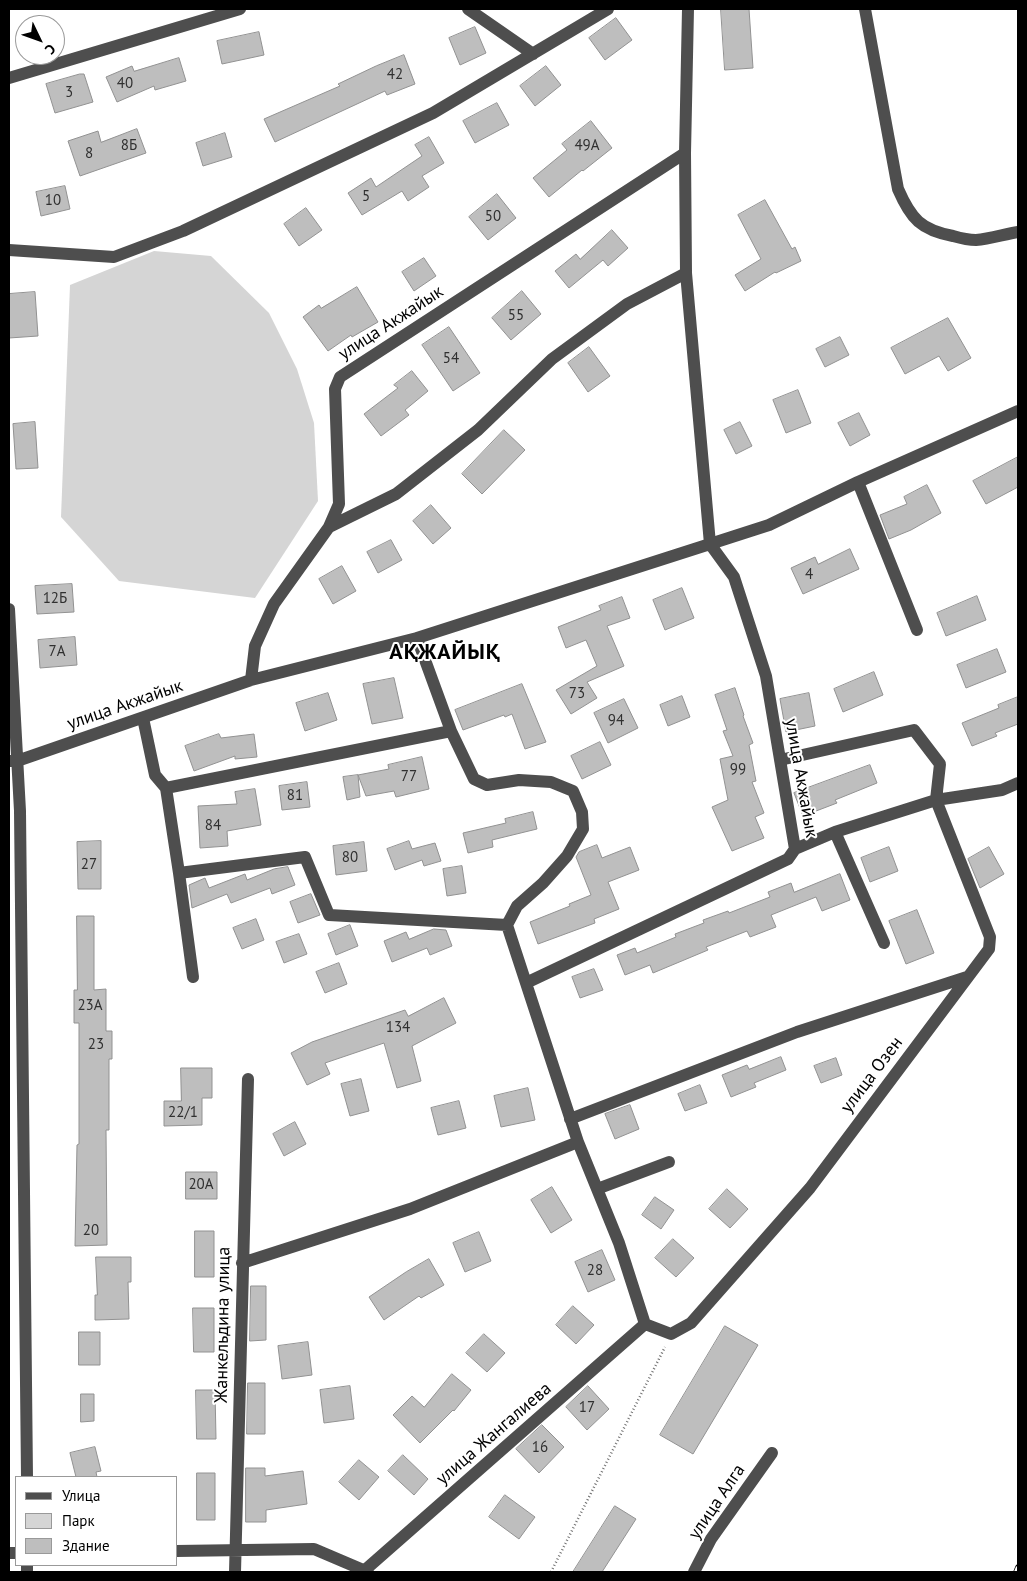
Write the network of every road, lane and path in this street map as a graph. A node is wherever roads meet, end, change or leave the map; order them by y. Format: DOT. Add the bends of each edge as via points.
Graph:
graph roads {
  1 [pos="240,9"];
  2 [pos="468,9"];
  3 [pos="608,9"];
  4 [pos="688,9"];
  5 [pos="865,9"];
  6 [pos="533,54"];
  7 [pos="9,78"];
  8 [pos="685,152"];
  9 [pos="1018,232"];
  10 [pos="9,250"];
  11 [pos="686,273"];
  12 [pos="1018,411"];
  13 [pos="858,482"];
  14 [pos="329,527"];
  15 [pos="710,544"];
  16 [pos="9,609"];
  17 [pos="917,630"];
  18 [pos="417,638"];
  19 [pos="251,680"];
  20 [pos="143,718"];
  21 [pos="451,731"];
  22 [pos="780,760"];
  23 [pos="13,761"];
  24 [pos="1018,783"];
  25 [pos="166,788"];
  26 [pos="936,800"];
  27 [pos="835,832"];
  28 [pos="796,849"];
  29 [pos="179,873"];
  30 [pos="507,925"];
  31 [pos="884,943"];
  32 [pos="193,977"];
  33 [pos="967,977"];
  34 [pos="526,983"];
  35 [pos="248,1079"];
  36 [pos="570,1119"];
  37 [pos="578,1142"];
  38 [pos="669,1162"];
  39 [pos="597,1189"];
  40 [pos="242,1263"];
  41 [pos="645,1324"];
  42 [pos="671,1334"];
  43 [pos="772,1453"];
  44 [pos="27,1476"];
  45 [pos="178,1551"];
  46 [pos="235,1551"];
  47 [pos="367,1571"];
  48 [pos="234,1572"];
  49 [pos="551,1572"];
  50 [pos="694,1572"];
  1 -- 7 [label="street"];
  2 -- 6 [label="street"];
  3 -- 6 [label="street"];
  4 -- 8 [label="street"];
  5 -- 9 [label="street" via="898,189 906,208 919,222 942,234 976,240"];
  6 -- 10 [label="street" via="433,113 183,231 114,257"];
  8 -- 11 [label="street"];
  8 -- 14 [label="street, улица Акжайык" via="340,377 335,389 339,504"];
  11 -- 14 [label="street" via="627,304 552,359 478,430 396,494"];
  11 -- 15 [label="street"];
  12 -- 13 [label="street, улица Акжайык"];
  13 -- 15 [label="street, улица Акжайык" via="770,525"];
  13 -- 17 [label="street"];
  14 -- 19 [label="street, улица Акжайык" via="274,604 255,646"];
  15 -- 18 [label="street, улица Акжайык"];
  15 -- 22 [label="street, улица Акжайык" via="734,577 766,676"];
  16 -- 23 [label="street"];
  18 -- 19 [label="street, улица Акжайык"];
  18 -- 21 [label="street"];
  19 -- 20 [label="street, улица Акжайык"];
  20 -- 23 [label="street, улица Акжайык"];
  20 -- 25 [label="street" via="156,775"];
  21 -- 25 [label="street"];
  21 -- 30 [label="street" via="474,780 487,785 519,780 551,782 573,791 582,812 583,829 567,856 517,906"];
  22 -- 26 [label="street" via="914,730 940,764"];
  22 -- 28 [label="street, улица Акжайык"];
  23 -- 44 [label="street" via="20,811"];
  24 -- 26 [label="street" via="1002,790"];
  25 -- 29 [label="street"];
  26 -- 27 [label="street"];
  26 -- 33 [label="street, улица Озен" via="990,937 989,949"];
  27 -- 28 [label="street"];
  27 -- 31 [label="street"];
  28 -- 34 [label="street, улица Акжайык" via="788,859"];
  29 -- 30 [label="street" via="305,858 329,915"];
  29 -- 32 [label="street"];
  30 -- 34 [label="street"];
  33 -- 36 [label="street" via="797,1032"];
  33 -- 42 [label="street, улица Озен" via="810,1188 691,1323"];
  34 -- 36 [label="street"];
  35 -- 40 [label="street, Жанкельдина улица"];
  36 -- 37 [label="street"];
  37 -- 39 [label="street"];
  37 -- 40 [label="street" via="410,1209"];
  38 -- 39 [label="street"];
  39 -- 41 [label="street" via="619,1243"];
  40 -- 46 [label="street, Жанкельдина улица"];
  41 -- 42 [label="street"];
  41 -- 47 [label="street, улица Жангалиева"];
  42 -- 49 [label="path"];
  43 -- 50 [label="street, улица Алга" via="711,1539"];
  45 -- 46 [label="street"];
  46 -- 47 [label="street" via="314,1550"];
  46 -- 48 [label="street, Жанкельдина улица"];
}
